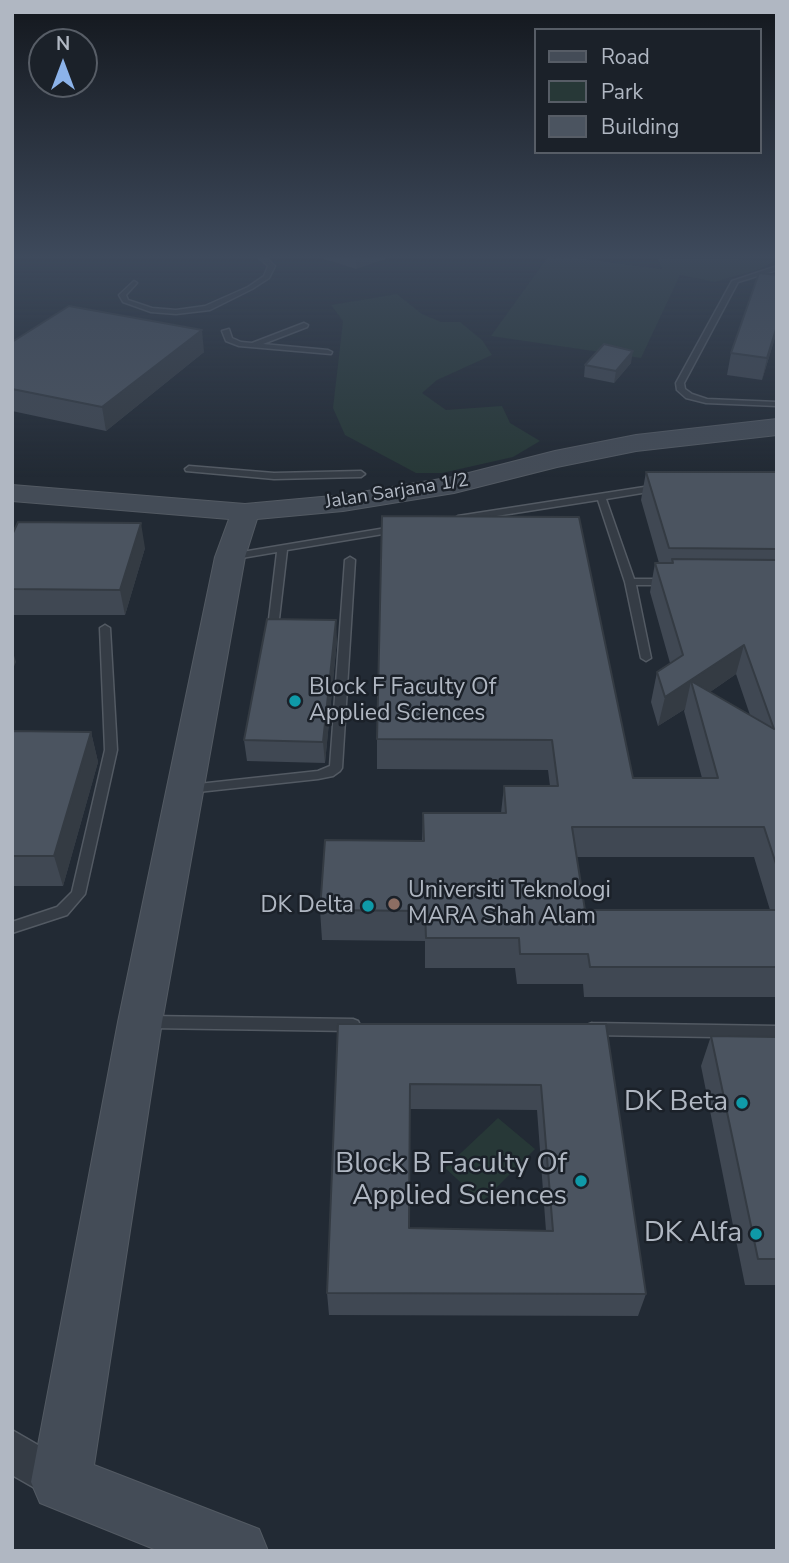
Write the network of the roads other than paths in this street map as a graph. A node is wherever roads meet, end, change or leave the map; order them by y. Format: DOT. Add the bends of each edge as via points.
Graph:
graph roads {
  1 [pos="226,331"];
  2 [pos="291,331"];
  3 [pos="708,331"];
  4 [pos="250,346"];
  5 [pos="328,352"];
  6 [pos="777,404"];
  7 [pos="777,427"];
  8 [pos="189,469"];
  9 [pos="361,474"];
  10 [pos="666,486"];
  11 [pos="12,493"];
  12 [pos="601,496"];
  13 [pos="245,512"];
  14 [pos="445,521"];
  15 [pos="406,528"];
  16 [pos="282,551"];
  17 [pos="230,557"];
  18 [pos="350,560"];
  19 [pos="630,582"];
  20 [pos="683,583"];
  21 [pos="274,618"];
  22 [pos="105,628"];
  23 [pos="646,658"];
  24 [pos="185,790"];
  25 [pos="12,928"];
  26 [pos="140,1022"];
  27 [pos="375,1025"];
  28 [pos="576,1028"];
  29 [pos="777,1032"];
  30 [pos="12,1451"];
  31 [pos="61,1482"];
  32 [pos="237,1551"];
  1 -- 4 [label="lane" via="229,339"];
  2 -- 4 [label="lane"];
  3 -- 6 [label="lane" via="680,383 681,390 706,401"];
  4 -- 5 [label="lane"];
  7 -- 13 [label="street, Jalan Sarjana 1/2" via="636,443 441,487 343,503"];
  8 -- 9 [label="lane" via="274,476"];
  10 -- 12 [label="lane"];
  11 -- 13 [label="street, Jalan Sarjana 1/2"];
  12 -- 14 [label="lane"];
  12 -- 19 [label="lane"];
  13 -- 17 [label="street"];
  15 -- 16 [label="lane"];
  16 -- 17 [label="lane"];
  16 -- 21 [label="lane"];
  17 -- 24 [label="street"];
  18 -- 24 [label="lane" via="336,768 329,774"];
  19 -- 20 [label="lane"];
  19 -- 23 [label="lane"];
  22 -- 25 [label="lane" via="111,750 78,894 62,911"];
  24 -- 26 [label="street"];
  26 -- 27 [label="lane"];
  26 -- 31 [label="street"];
  28 -- 29 [label="lane"];
  30 -- 31 [label="street"];
  31 -- 32 [label="street"];
}
